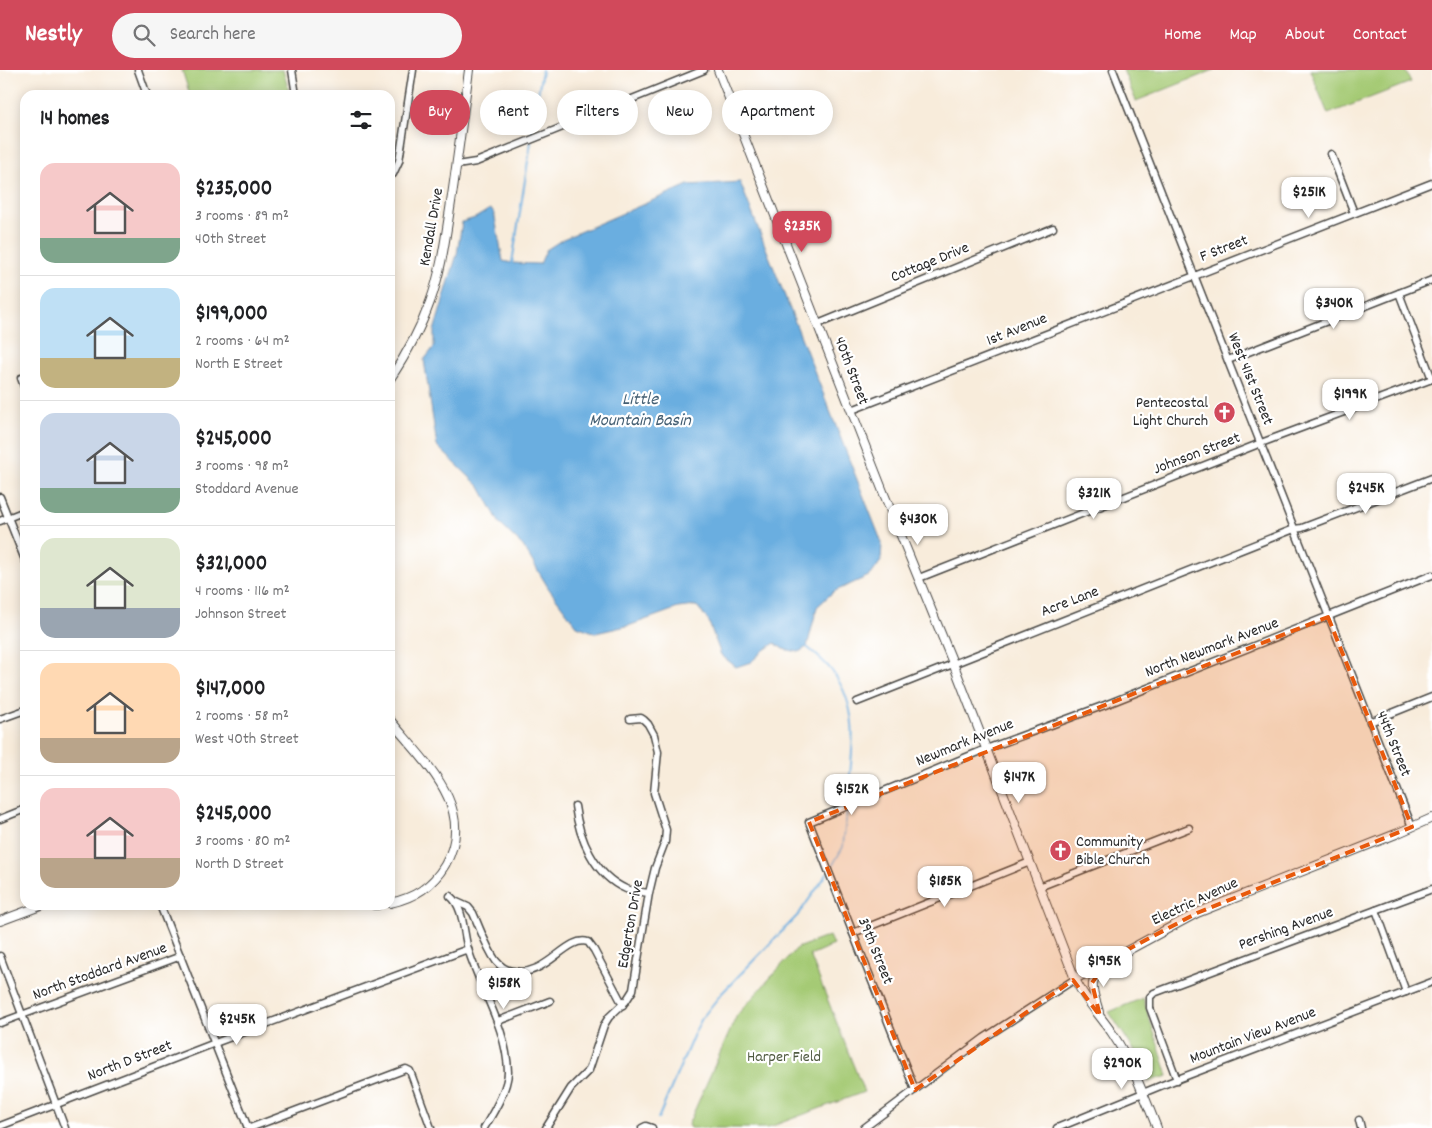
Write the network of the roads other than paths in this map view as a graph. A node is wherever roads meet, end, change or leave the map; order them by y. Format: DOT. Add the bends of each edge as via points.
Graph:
graph roads {
  1 [pos="138,70"];
  2 [pos="292,70"];
  3 [pos="413,70"];
  4 [pos="469,70"];
  5 [pos="704,70"];
  6 [pos="718,70"];
  7 [pos="1113,70"];
  8 [pos="145,90"];
  9 [pos="295,90"];
  10 [pos="1331,154"];
  11 [pos="456,165"];
  12 [pos="395,170"];
  13 [pos="1432,182"];
  14 [pos="1354,213"];
  15 [pos="1053,228"];
  16 [pos="1194,275"];
  17 [pos="1432,280"];
  18 [pos="1399,293"];
  19 [pos="818,324"];
  20 [pos="1228,360"];
  21 [pos="395,371"];
  22 [pos="1432,379"];
  23 [pos="852,410"];
  24 [pos="1261,443"];
  25 [pos="1432,478"];
  26 [pos="0,496"];
  27 [pos="20,514"];
  28 [pos="8,518"];
  29 [pos="0,521"];
  30 [pos="1294,529"];
  31 [pos="20,548"];
  32 [pos="1432,575"];
  33 [pos="920,578"];
  34 [pos="1328,617"];
  35 [pos="953,662"];
  36 [pos="1432,697"];
  37 [pos="1361,700"];
  38 [pos="857,702"];
  39 [pos="1105,705"];
  40 [pos="20,712"];
  41 [pos="0,719"];
  42 [pos="630,719"];
  43 [pos="1370,722"];
  44 [pos="395,726"];
  45 [pos="986,749"];
  46 [pos="575,806"];
  47 [pos="20,811"];
  48 [pos="1432,818"];
  49 [pos="0,819"];
  50 [pos="809,822"];
  51 [pos="1412,827"];
  52 [pos="1189,828"];
  53 [pos="1030,862"];
  54 [pos="1039,887"];
  55 [pos="1432,888"];
  56 [pos="649,893"];
  57 [pos="450,896"];
  58 [pos="395,902"];
  59 [pos="457,902"];
  60 [pos="30,910"];
  61 [pos="162,910"];
  62 [pos="1376,910"];
  63 [pos="0,922"];
  64 [pos="853,933"];
  65 [pos="468,949"];
  66 [pos="0,956"];
  67 [pos="181,956"];
  68 [pos="1108,960"];
  69 [pos="1075,979"];
  70 [pos="1432,982"];
  71 [pos="1406,992"];
  72 [pos="550,1001"];
  73 [pos="622,1005"];
  74 [pos="22,1015"];
  75 [pos="1100,1016"];
  76 [pos="498,1021"];
  77 [pos="0,1023"];
  78 [pos="214,1042"];
  79 [pos="1177,1080"];
  80 [pos="915,1090"];
  81 [pos="1144,1093"];
  82 [pos="56,1104"];
  83 [pos="1360,1120"];
  84 [pos="0,1126"];
  85 [pos="65,1128"];
  86 [pos="249,1128"];
  87 [pos="431,1128"];
  88 [pos="484,1128"];
  89 [pos="546,1128"];
  90 [pos="642,1128"];
  91 [pos="652,1128"];
  92 [pos="864,1128"];
  93 [pos="1057,1128"];
  94 [pos="1156,1128"];
  95 [pos="1361,1128"];
  1 -- 8 [label="street"];
  2 -- 9 [label="street"];
  3 -- 12 [label="street"];
  4 -- 11 [label="main road, Kendall Drive"];
  5 -- 11 [label="street" via="476,162"];
  6 -- 19 [label="main road, 40th Street"];
  7 -- 16 [label="street, West 41st Street"];
  10 -- 14 [label="street"];
  11 -- 21 [label="main road, Kendall Drive" via="440,267 430,302 412,343"];
  13 -- 14 [label="street, F Street"];
  14 -- 16 [label="street, F Street"];
  15 -- 19 [label="street, Cottage Drive"];
  16 -- 20 [label="street, West 41st Street"];
  16 -- 23 [label="street, 1st Avenue"];
  17 -- 18 [label="street"];
  18 -- 20 [label="street"];
  18 -- 22 [label="street"];
  19 -- 23 [label="main road, 40th Street"];
  20 -- 24 [label="street, West 41st Street"];
  22 -- 24 [label="street, Johnson Street"];
  23 -- 33 [label="main road, 40th Street"];
  24 -- 30 [label="street, West 41st Street"];
  24 -- 33 [label="street, Johnson Street"];
  25 -- 30 [label="street, Acre Lane"];
  26 -- 28 [label="street"];
  27 -- 28 [label="street"];
  28 -- 29 [label="street"];
  28 -- 31 [label="street"];
  30 -- 34 [label="street, West 41st Street"];
  30 -- 35 [label="street, Acre Lane"];
  32 -- 34 [label="street"];
  33 -- 35 [label="main road, 40th Street"];
  34 -- 37 [label="street, West 41st Street"];
  34 -- 39 [label="street, North Newmark Avenue"];
  35 -- 38 [label="street, Acre Lane"];
  35 -- 45 [label="main road, 40th Street"];
  36 -- 43 [label="street"];
  37 -- 43 [label="street, 44th Street"];
  39 -- 45 [label="street, Newmark Avenue"];
  40 -- 41 [label="street"];
  42 -- 56 [label="street, Edgerton Drive" via="641,718 648,724 658,752 654,793 666,836"];
  43 -- 51 [label="street, 44th Street"];
  44 -- 58 [label="main road" via="438,779 452,806 456,824 454,844 433,882 414,896"];
  45 -- 50 [label="street, Newmark Avenue"];
  45 -- 53 [label="main road, 40th Street"];
  46 -- 56 [label="street" via="587,849 608,878 628,889"];
  47 -- 49 [label="street"];
  48 -- 51 [label="main road, Electric Avenue"];
  50 -- 64 [label="street, 39th Street"];
  51 -- 68 [label="main road, Electric Avenue" via="1197,912"];
  52 -- 54 [label="street"];
  53 -- 54 [label="main road, 40th Street"];
  53 -- 64 [label="street"];
  54 -- 69 [label="main road, 40th Street"];
  55 -- 62 [label="street, Pershing Avenue"];
  56 -- 73 [label="street, Edgerton Drive" via="633,990"];
  57 -- 59 [label="street"];
  59 -- 65 [label="street"];
  59 -- 73 [label="street" via="468,907 494,957 505,969 520,973 537,969 570,946 588,942"];
  60 -- 63 [label="main road"];
  61 -- 67 [label="street"];
  62 -- 71 [label="street"];
  62 -- 79 [label="street, Pershing Avenue" via="1159,990 1150,997 1150,1008"];
  64 -- 80 [label="street, 39th Street"];
  65 -- 76 [label="street"];
  65 -- 78 [label="street, North D Street"];
  66 -- 74 [label="street"];
  67 -- 74 [label="street, North Stoddard Avenue"];
  67 -- 78 [label="street"];
  68 -- 69 [label="main road, Electric Avenue"];
  68 -- 75 [label="main road" via="1092,983"];
  69 -- 75 [label="main road, 40th Street"];
  69 -- 80 [label="street, Electric Avenue" via="984,1038"];
  70 -- 71 [label="street, Mountain View Avenue"];
  71 -- 79 [label="street, Mountain View Avenue"];
  72 -- 76 [label="street"];
  73 -- 89 [label="street, Edgerton Drive" via="614,1010 604,1025 589,1070 571,1088"];
  74 -- 77 [label="street, North Stoddard Avenue"];
  74 -- 82 [label="street"];
  75 -- 81 [label="main road, 40th Street" via="1124,1052"];
  76 -- 88 [label="street" via="508,1075 497,1107"];
  78 -- 82 [label="street, North D Street"];
  78 -- 86 [label="street"];
  79 -- 81 [label="street, Mountain View Avenue"];
  80 -- 92 [label="street, Electric Avenue"];
  81 -- 93 [label="street, Mountain View Avenue"];
  81 -- 94 [label="main road"];
  82 -- 84 [label="street, North D Street"];
  82 -- 85 [label="street"];
  83 -- 95 [label="street"];
  86 -- 87 [label="street" via="404,1070 409,1070"];
  90 -- 91 [label="street"];
}
